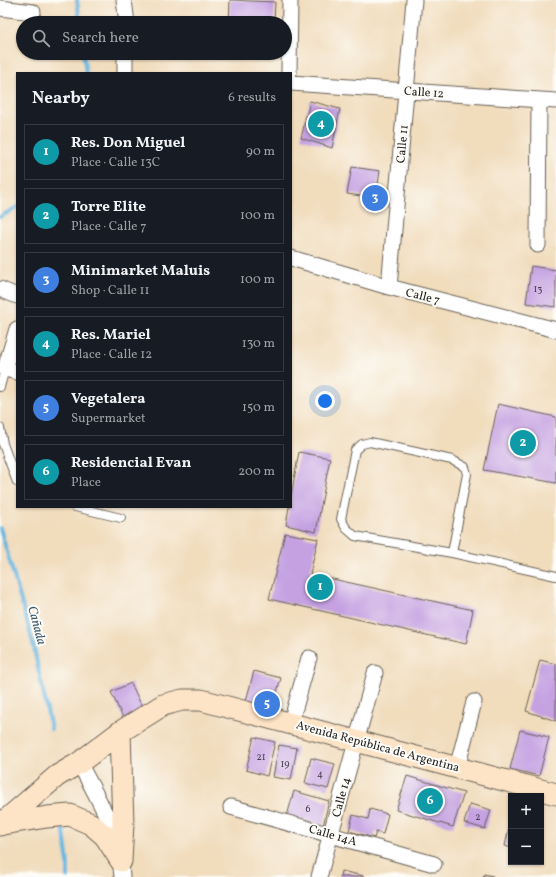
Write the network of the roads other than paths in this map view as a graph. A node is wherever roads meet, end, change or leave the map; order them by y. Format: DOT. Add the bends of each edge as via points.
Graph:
graph roads {
  1 [pos="124,0"];
  2 [pos="290,0"];
  3 [pos="414,0"];
  4 [pos="0,8"];
  5 [pos="33,12"];
  6 [pos="126,16"];
  7 [pos="290,16"];
  8 [pos="126,60"];
  9 [pos="289,60"];
  10 [pos="125,72"];
  11 [pos="289,72"];
  12 [pos="292,83"];
  13 [pos="406,91"];
  14 [pos="539,100"];
  15 [pos="556,101"];
  16 [pos="538,245"];
  17 [pos="292,258"];
  18 [pos="389,287"];
  19 [pos="0,289"];
  20 [pos="16,296"];
  21 [pos="556,330"];
  22 [pos="16,336"];
  23 [pos="11,370"];
  24 [pos="0,387"];
  25 [pos="0,428"];
  26 [pos="16,479"];
  27 [pos="79,508"];
  28 [pos="121,518"];
  29 [pos="452,553"];
  30 [pos="556,576"];
  31 [pos="309,658"];
  32 [pos="375,673"];
  33 [pos="474,702"];
  34 [pos="291,722"];
  35 [pos="120,732"];
  36 [pos="356,740"];
  37 [pos="78,763"];
  38 [pos="457,768"];
  39 [pos="556,794"];
  40 [pos="231,807"];
  41 [pos="1,824"];
  42 [pos="331,835"];
  43 [pos="434,864"];
  44 [pos="122,869"];
  45 [pos="319,877"];
  1 -- 6 [label="street"];
  2 -- 7 [label="street"];
  3 -- 13 [label="street, Calle 11"];
  4 -- 5 [label="street"];
  8 -- 10 [label="street"];
  9 -- 11 [label="street"];
  12 -- 13 [label="street, Calle 12"];
  13 -- 14 [label="street, Calle 12"];
  13 -- 18 [label="street, Calle 11"];
  14 -- 15 [label="street, Calle 12"];
  14 -- 16 [label="street"];
  17 -- 18 [label="street, Calle 7"];
  18 -- 21 [label="street, Calle 7"];
  19 -- 20 [label="street"];
  22 -- 23 [label="street"];
  23 -- 24 [label="lane"];
  25 -- 26 [label="lane"];
  27 -- 28 [label="lane"];
  29 -- 29 [label="lane" via="355,536 346,528 341,519 355,450 370,442 452,460 465,467 467,474"];
  29 -- 30 [label="lane"];
  31 -- 34 [label="street"];
  32 -- 36 [label="street, Calle 14"];
  33 -- 38 [label="street"];
  34 -- 35 [label="main road, Avenida República de Argentina" via="201,700 182,700 163,705"];
  34 -- 36 [label="main road, Avenida República de Argentina"];
  35 -- 37 [label="main road, Avenida República de Argentina"];
  35 -- 44 [label="main road"];
  36 -- 38 [label="main road, Avenida República de Argentina"];
  36 -- 42 [label="street, Calle 14"];
  37 -- 41 [label="main road, Avenida República de Argentina" via="57,776"];
  37 -- 44 [label="street" via="105,811 115,836"];
  38 -- 39 [label="main road, Avenida República de Argentina"];
  40 -- 42 [label="street, Calle 14A"];
  41 -- 44 [label="main road" via="70,815 91,824 105,836"];
  42 -- 43 [label="street, Calle 14A"];
  42 -- 45 [label="street, Calle 14"];
}
